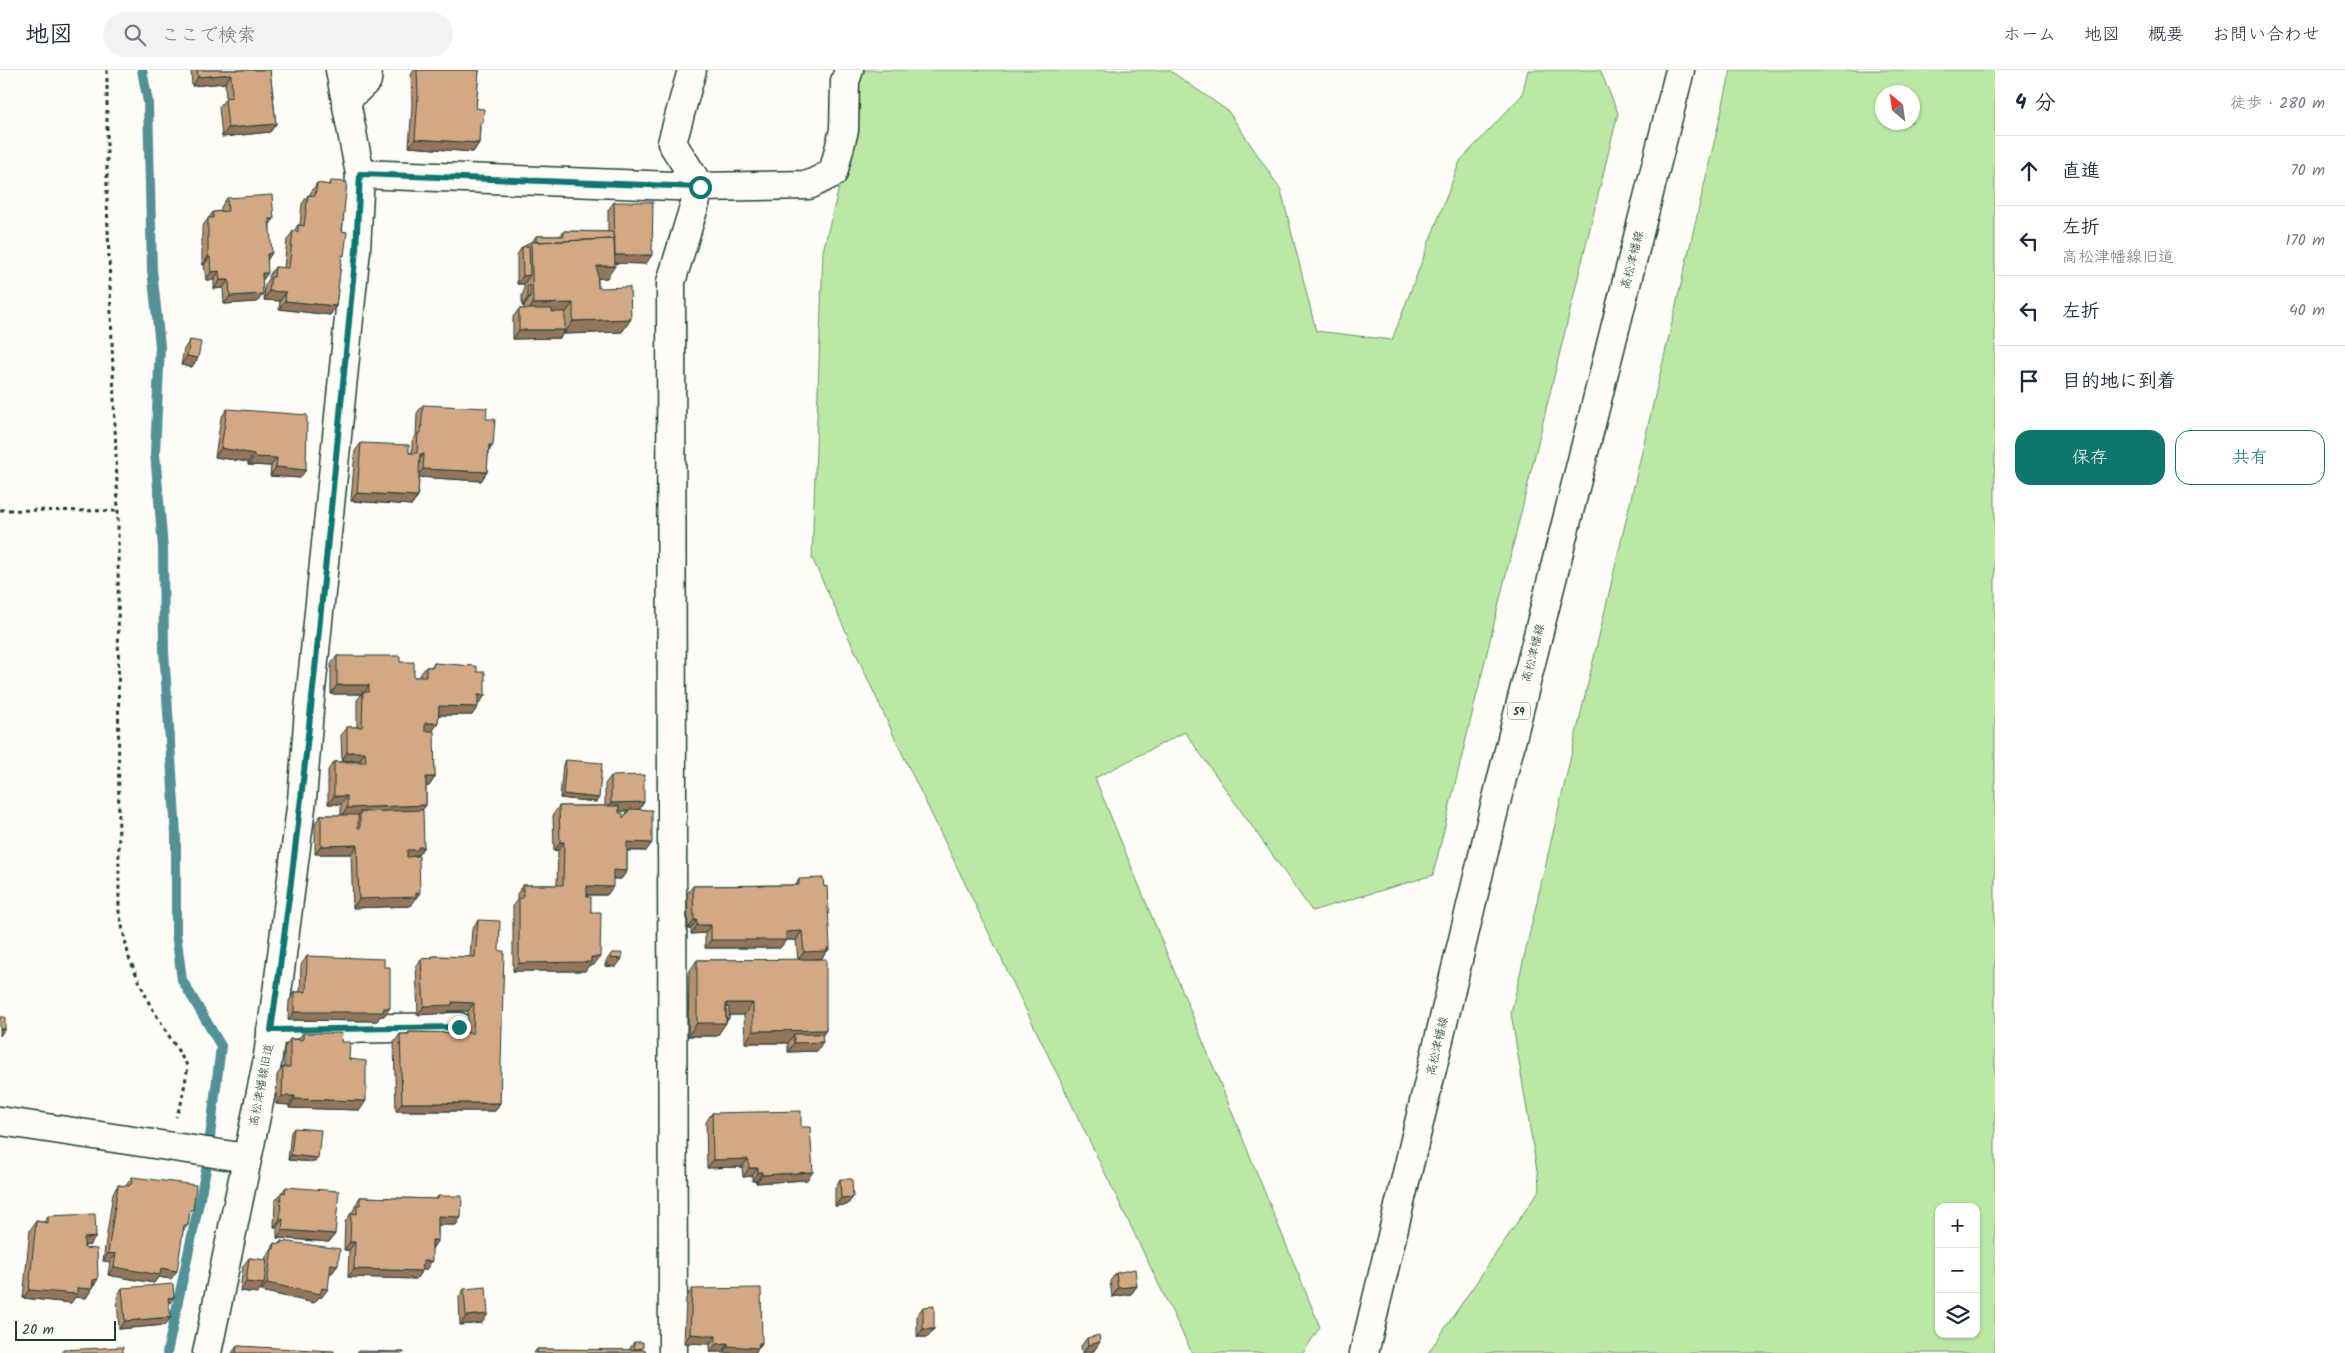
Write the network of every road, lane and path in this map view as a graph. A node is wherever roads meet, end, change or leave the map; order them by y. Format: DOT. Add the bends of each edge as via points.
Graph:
graph roads {
  1 [pos="107,70"];
  2 [pos="340,70"];
  3 [pos="368,70"];
  4 [pos="692,70"];
  5 [pos="849,70"];
  6 [pos="1680,70"];
  7 [pos="346,100"];
  8 [pos="360,174"];
  9 [pos="700,187"];
  10 [pos="0,510"];
  11 [pos="118,511"];
  12 [pos="459,1027"];
  13 [pos="271,1030"];
  14 [pos="0,1121"];
  15 [pos="175,1147"];
  16 [pos="239,1156"];
  17 [pos="207,1353"];
  18 [pos="673,1353"];
  19 [pos="1364,1353"];
  1 -- 11 [label="path" via="107,191"];
  2 -- 7 [label="street, 高松津幡線旧道"];
  3 -- 7 [label="street" via="367,80"];
  4 -- 9 [label="street" via="672,143"];
  5 -- 9 [label="street" via="845,81 844,130 833,173 809,184"];
  6 -- 19 [label="street, 高松津幡線 / 59" via="1488,831"];
  7 -- 8 [label="street, 高松津幡線旧道"];
  8 -- 9 [label="street"];
  8 -- 13 [label="street, 高松津幡線旧道" via="356,250 302,800"];
  9 -- 18 [label="street" via="671,282"];
  10 -- 11 [label="path"];
  11 -- 15 [label="path" via="119,912 129,958 149,1003 188,1067"];
  12 -- 13 [label="street"];
  13 -- 16 [label="street, 高松津幡線旧道"];
  14 -- 15 [label="street"];
  15 -- 16 [label="street"];
  16 -- 17 [label="street, 高松津幡線旧道"];
}
